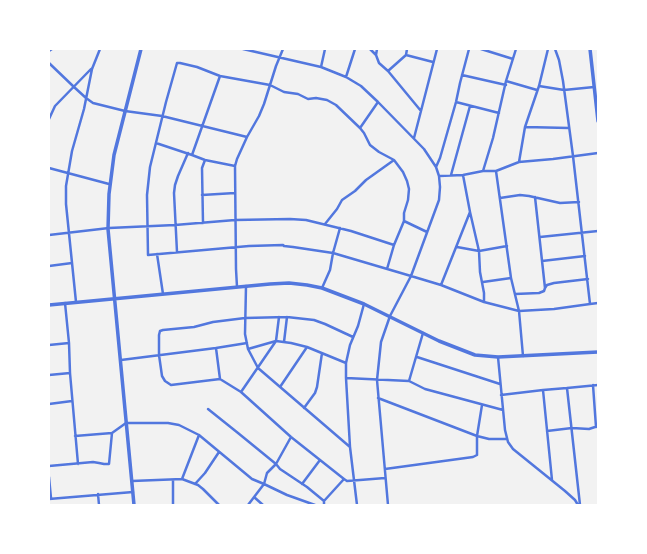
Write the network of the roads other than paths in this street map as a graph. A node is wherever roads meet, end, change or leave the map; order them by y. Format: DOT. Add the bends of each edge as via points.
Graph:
graph roads {
  1 [pos="52,49"];
  2 [pos="100,49"];
  3 [pos="141,49"];
  4 [pos="243,49"];
  5 [pos="283,49"];
  6 [pos="325,49"];
  7 [pos="355,49"];
  8 [pos="370,49"];
  9 [pos="377,49"];
  10 [pos="407,49"];
  11 [pos="437,49"];
  12 [pos="468,49"];
  13 [pos="483,49"];
  14 [pos="516,49"];
  15 [pos="548,49"];
  16 [pos="555,49"];
  17 [pos="590,49"];
  18 [pos="49,51"];
  19 [pos="376,55"];
  20 [pos="406,55"];
  21 [pos="279,57"];
  22 [pos="513,59"];
  23 [pos="433,62"];
  24 [pos="49,63"];
  25 [pos="321,67"];
  26 [pos="92,69"];
  27 [pos="388,71"];
  28 [pos="462,75"];
  29 [pos="220,76"];
  30 [pos="346,77"];
  31 [pos="506,81"];
  32 [pos="270,85"];
  33 [pos="506,85"];
  34 [pos="539,86"];
  35 [pos="74,87"];
  36 [pos="594,87"];
  37 [pos="537,90"];
  38 [pos="564,90"];
  39 [pos="86,98"];
  40 [pos="378,102"];
  41 [pos="456,102"];
  42 [pos="470,106"];
  43 [pos="49,108"];
  44 [pos="52,111"];
  45 [pos="125,111"];
  46 [pos="421,111"];
  47 [pos="499,113"];
  48 [pos="162,116"];
  49 [pos="49,119"];
  50 [pos="598,121"];
  51 [pos="202,126"];
  52 [pos="525,127"];
  53 [pos="360,128"];
  54 [pos="569,128"];
  55 [pos="247,137"];
  56 [pos="414,138"];
  57 [pos="156,143"];
  58 [pos="188,153"];
  59 [pos="598,153"];
  60 [pos="192,154"];
  61 [pos="573,156"];
  62 [pos="205,160"];
  63 [pos="394,160"];
  64 [pos="519,162"];
  65 [pos="235,166"];
  66 [pos="436,167"];
  67 [pos="49,168"];
  68 [pos="483,171"];
  69 [pos="496,171"];
  70 [pos="68,173"];
  71 [pos="451,175"];
  72 [pos="463,175"];
  73 [pos="439,176"];
  74 [pos="110,184"];
  75 [pos="235,193"];
  76 [pos="202,195"];
  77 [pos="535,197"];
  78 [pos="500,198"];
  79 [pos="579,202"];
  80 [pos="470,212"];
  81 [pos="235,220"];
  82 [pos="404,221"];
  83 [pos="203,223"];
  84 [pos="325,224"];
  85 [pos="175,225"];
  86 [pos="147,226"];
  87 [pos="109,228"];
  88 [pos="340,228"];
  89 [pos="598,231"];
  90 [pos="68,232"];
  91 [pos="427,232"];
  92 [pos="582,232"];
  93 [pos="49,235"];
  94 [pos="540,237"];
  95 [pos="394,245"];
  96 [pos="507,246"];
  97 [pos="235,247"];
  98 [pos="457,247"];
  99 [pos="479,251"];
  100 [pos="177,252"];
  101 [pos="333,253"];
  102 [pos="157,254"];
  103 [pos="585,256"];
  104 [pos="542,261"];
  105 [pos="72,263"];
  106 [pos="49,266"];
  107 [pos="387,269"];
  108 [pos="411,276"];
  109 [pos="511,278"];
  110 [pos="588,279"];
  111 [pos="483,282"];
  112 [pos="237,286"];
  113 [pos="246,286"];
  114 [pos="441,286"];
  115 [pos="322,288"];
  116 [pos="545,288"];
  117 [pos="162,294"];
  118 [pos="515,294"];
  119 [pos="115,298"];
  120 [pos="76,302"];
  121 [pos="484,302"];
  122 [pos="65,303"];
  123 [pos="598,303"];
  124 [pos="364,304"];
  125 [pos="590,304"];
  126 [pos="49,305"];
  127 [pos="518,311"];
  128 [pos="390,316"];
  129 [pos="278,317"];
  130 [pos="287,317"];
  131 [pos="245,318"];
  132 [pos="423,333"];
  133 [pos="353,337"];
  134 [pos="276,341"];
  135 [pos="284,342"];
  136 [pos="69,343"];
  137 [pos="247,343"];
  138 [pos="49,345"];
  139 [pos="307,347"];
  140 [pos="216,348"];
  141 [pos="248,349"];
  142 [pos="598,352"];
  143 [pos="322,353"];
  144 [pos="159,355"];
  145 [pos="523,356"];
  146 [pos="417,357"];
  147 [pos="498,357"];
  148 [pos="121,360"];
  149 [pos="346,363"];
  150 [pos="258,368"];
  151 [pos="70,373"];
  152 [pos="49,375"];
  153 [pos="346,378"];
  154 [pos="220,379"];
  155 [pos="376,380"];
  156 [pos="409,381"];
  157 [pos="500,384"];
  158 [pos="593,385"];
  159 [pos="598,385"];
  160 [pos="280,387"];
  161 [pos="567,388"];
  162 [pos="543,390"];
  163 [pos="241,392"];
  164 [pos="501,395"];
  165 [pos="378,398"];
  166 [pos="72,402"];
  167 [pos="49,404"];
  168 [pos="482,405"];
  169 [pos="304,408"];
  170 [pos="208,409"];
  171 [pos="503,410"];
  172 [pos="126,424"];
  173 [pos="597,427"];
  174 [pos="572,428"];
  175 [pos="547,431"];
  176 [pos="112,433"];
  177 [pos="199,435"];
  178 [pos="75,436"];
  179 [pos="477,436"];
  180 [pos="291,437"];
  181 [pos="507,438"];
  182 [pos="350,447"];
  183 [pos="219,452"];
  184 [pos="320,460"];
  185 [pos="78,464"];
  186 [pos="276,464"];
  187 [pos="49,466"];
  188 [pos="385,469"];
  189 [pos="49,477"];
  190 [pos="386,478"];
  191 [pos="182,479"];
  192 [pos="344,479"];
  193 [pos="173,480"];
  194 [pos="354,480"];
  195 [pos="552,480"];
  196 [pos="132,481"];
  197 [pos="196,484"];
  198 [pos="264,484"];
  199 [pos="302,484"];
  200 [pos="133,492"];
  201 [pos="98,494"];
  202 [pos="254,497"];
  203 [pos="50,498"];
  204 [pos="324,501"];
  205 [pos="99,505"];
  206 [pos="134,505"];
  207 [pos="174,505"];
  208 [pos="219,505"];
  209 [pos="248,505"];
  210 [pos="263,505"];
  211 [pos="314,505"];
  212 [pos="324,505"];
  213 [pos="357,505"];
  214 [pos="388,505"];
  215 [pos="579,505"];
  1 -- 18 [label="street"];
  2 -- 26 [label="street"];
  3 -- 45 [label="street"];
  4 -- 21 [label="street"];
  5 -- 21 [label="street"];
  6 -- 25 [label="street"];
  7 -- 30 [label="street"];
  8 -- 19 [label="street"];
  9 -- 19 [label="street"];
  10 -- 20 [label="street"];
  11 -- 23 [label="street"];
  12 -- 28 [label="street"];
  13 -- 22 [label="street"];
  14 -- 22 [label="street"];
  15 -- 34 [label="street"];
  16 -- 38 [label="street"];
  17 -- 36 [label="street"];
  19 -- 27 [label="street" via="379,63"];
  20 -- 23 [label="street"];
  20 -- 27 [label="street"];
  21 -- 25 [label="street"];
  21 -- 32 [label="street"];
  22 -- 31 [label="street"];
  23 -- 46 [label="street"];
  24 -- 35 [label="street"];
  25 -- 30 [label="street"];
  26 -- 35 [label="street"];
  26 -- 39 [label="street"];
  27 -- 46 [label="street"];
  28 -- 33 [label="street"];
  28 -- 41 [label="street"];
  29 -- 32 [label="street"];
  29 -- 48 [label="street" via="177,63"];
  29 -- 51 [label="street"];
  30 -- 40 [label="street" via="361,86"];
  31 -- 33 [label="street"];
  31 -- 37 [label="street"];
  32 -- 53 [label="street" via="308,99 326,100 336,105"];
  32 -- 55 [label="street" via="260,116"];
  33 -- 47 [label="street"];
  34 -- 37 [label="street"];
  34 -- 38 [label="street"];
  35 -- 39 [label="street"];
  35 -- 44 [label="street"];
  36 -- 38 [label="street"];
  36 -- 50 [label="street"];
  37 -- 52 [label="street"];
  38 -- 54 [label="street"];
  39 -- 45 [label="street" via="102,106"];
  39 -- 70 [label="street"];
  40 -- 53 [label="street"];
  40 -- 56 [label="street"];
  41 -- 42 [label="street"];
  41 -- 66 [label="street"];
  42 -- 47 [label="street"];
  42 -- 71 [label="street"];
  43 -- 44 [label="street"];
  44 -- 49 [label="street"];
  45 -- 48 [label="street"];
  45 -- 74 [label="street"];
  46 -- 56 [label="street"];
  47 -- 68 [label="street"];
  48 -- 51 [label="street"];
  48 -- 57 [label="street"];
  51 -- 55 [label="street"];
  51 -- 60 [label="street"];
  52 -- 54 [label="street"];
  52 -- 64 [label="street"];
  53 -- 63 [label="street" via="370,145"];
  54 -- 61 [label="street"];
  55 -- 65 [label="street"];
  56 -- 66 [label="street"];
  57 -- 58 [label="street"];
  57 -- 86 [label="street" via="149,176"];
  58 -- 60 [label="street"];
  58 -- 85 [label="street" via="175,184"];
  59 -- 61 [label="street"];
  60 -- 62 [label="street"];
  61 -- 64 [label="street"];
  61 -- 79 [label="street"];
  62 -- 65 [label="street"];
  62 -- 76 [label="street" via="202,168"];
  63 -- 82 [label="street" via="408,181"];
  63 -- 84 [label="street" via="342,200"];
  64 -- 69 [label="street"];
  65 -- 75 [label="street"];
  66 -- 73 [label="street"];
  67 -- 70 [label="street"];
  68 -- 69 [label="street"];
  68 -- 72 [label="street"];
  69 -- 78 [label="street"];
  70 -- 74 [label="street"];
  70 -- 90 [label="street" via="65,196"];
  71 -- 72 [label="street"];
  71 -- 73 [label="street"];
  72 -- 80 [label="street"];
  73 -- 91 [label="street" via="439,200"];
  74 -- 87 [label="street"];
  75 -- 76 [label="street"];
  75 -- 81 [label="street"];
  76 -- 83 [label="street"];
  77 -- 78 [label="street" via="520,195"];
  77 -- 79 [label="street" via="560,202"];
  77 -- 94 [label="street"];
  78 -- 96 [label="street"];
  79 -- 92 [label="street"];
  80 -- 98 [label="street"];
  80 -- 99 [label="street"];
  81 -- 83 [label="street"];
  81 -- 84 [label="street" via="290,218"];
  81 -- 97 [label="street"];
  82 -- 91 [label="street"];
  82 -- 95 [label="street"];
  83 -- 85 [label="street"];
  84 -- 88 [label="street"];
  85 -- 86 [label="street"];
  85 -- 100 [label="street"];
  86 -- 87 [label="street"];
  86 -- 102 [label="street" via="147,254"];
  87 -- 90 [label="street"];
  87 -- 119 [label="street"];
  88 -- 95 [label="street"];
  88 -- 101 [label="street"];
  89 -- 92 [label="street"];
  90 -- 93 [label="street"];
  90 -- 105 [label="street"];
  91 -- 108 [label="street"];
  92 -- 94 [label="street"];
  92 -- 103 [label="street"];
  94 -- 104 [label="street"];
  95 -- 107 [label="street"];
  96 -- 99 [label="street"];
  96 -- 109 [label="street"];
  97 -- 100 [label="street"];
  97 -- 101 [label="street" via="282,245"];
  97 -- 112 [label="street"];
  98 -- 99 [label="street"];
  98 -- 114 [label="street"];
  99 -- 111 [label="street"];
  100 -- 102 [label="street"];
  101 -- 107 [label="street"];
  101 -- 115 [label="street" via="330,270"];
  102 -- 117 [label="street"];
  103 -- 104 [label="street"];
  103 -- 110 [label="street"];
  104 -- 116 [label="street"];
  105 -- 106 [label="street"];
  105 -- 120 [label="street"];
  107 -- 108 [label="street"];
  108 -- 114 [label="street"];
  108 -- 128 [label="street"];
  109 -- 111 [label="street"];
  109 -- 118 [label="street"];
  110 -- 116 [label="street" via="554,283"];
  110 -- 125 [label="street"];
  111 -- 121 [label="street"];
  112 -- 113 [label="street"];
  112 -- 117 [label="street"];
  113 -- 115 [label="street" via="289,283"];
  113 -- 131 [label="street"];
  114 -- 121 [label="street"];
  115 -- 124 [label="street"];
  116 -- 118 [label="street" via="539,293"];
  117 -- 119 [label="street"];
  118 -- 127 [label="street"];
  119 -- 120 [label="street"];
  119 -- 148 [label="street"];
  120 -- 122 [label="street"];
  121 -- 127 [label="street"];
  122 -- 126 [label="street"];
  122 -- 136 [label="street"];
  123 -- 125 [label="street"];
  124 -- 128 [label="street"];
  124 -- 133 [label="street"];
  125 -- 127 [label="street"];
  127 -- 145 [label="street"];
  128 -- 132 [label="street"];
  128 -- 155 [label="street" via="380,342"];
  129 -- 130 [label="street"];
  129 -- 131 [label="street"];
  129 -- 134 [label="street"];
  130 -- 133 [label="street" via="314,320"];
  130 -- 135 [label="street"];
  131 -- 137 [label="street"];
  131 -- 144 [label="street" via="160,331"];
  132 -- 146 [label="street"];
  132 -- 147 [label="street" via="475,355"];
  133 -- 149 [label="street"];
  134 -- 135 [label="street"];
  134 -- 141 [label="street"];
  134 -- 150 [label="street"];
  135 -- 139 [label="street"];
  136 -- 138 [label="street"];
  136 -- 151 [label="street"];
  137 -- 140 [label="street"];
  137 -- 141 [label="street"];
  139 -- 143 [label="street"];
  139 -- 160 [label="street"];
  140 -- 144 [label="street"];
  140 -- 154 [label="street"];
  141 -- 150 [label="street"];
  142 -- 145 [label="street"];
  143 -- 149 [label="street"];
  143 -- 169 [label="street" via="317,387"];
  144 -- 148 [label="street"];
  144 -- 154 [label="street" via="162,376 171,385"];
  145 -- 147 [label="street"];
  146 -- 156 [label="street"];
  146 -- 157 [label="street"];
  147 -- 157 [label="street"];
  148 -- 172 [label="street"];
  149 -- 153 [label="street"];
  150 -- 160 [label="street"];
  150 -- 163 [label="street"];
  151 -- 152 [label="street"];
  151 -- 166 [label="street"];
  153 -- 155 [label="street"];
  153 -- 182 [label="street"];
  154 -- 163 [label="street"];
  155 -- 156 [label="street"];
  155 -- 165 [label="street"];
  156 -- 168 [label="street" via="425,389"];
  157 -- 164 [label="street"];
  158 -- 159 [label="street"];
  158 -- 161 [label="street"];
  158 -- 173 [label="street"];
  160 -- 169 [label="street"];
  161 -- 162 [label="street"];
  161 -- 174 [label="street"];
  162 -- 164 [label="street"];
  162 -- 175 [label="street"];
  163 -- 180 [label="street"];
  164 -- 171 [label="street"];
  165 -- 179 [label="street"];
  165 -- 188 [label="street"];
  166 -- 167 [label="street"];
  166 -- 178 [label="street"];
  168 -- 171 [label="street"];
  168 -- 179 [label="street"];
  169 -- 182 [label="street"];
  170 -- 186 [label="street"];
  171 -- 181 [label="street"];
  172 -- 176 [label="street"];
  172 -- 177 [label="street" via="179,424"];
  172 -- 196 [label="street"];
  173 -- 174 [label="street"];
  174 -- 175 [label="street"];
  174 -- 215 [label="street"];
  175 -- 195 [label="street"];
  176 -- 178 [label="street"];
  176 -- 185 [label="street" via="108,464"];
  177 -- 183 [label="street"];
  177 -- 191 [label="street"];
  178 -- 185 [label="street"];
  179 -- 181 [label="street" via="489,439"];
  179 -- 188 [label="street" via="477,455 473,457"];
  180 -- 184 [label="street"];
  180 -- 186 [label="street"];
  181 -- 195 [label="street" via="513,449"];
  182 -- 194 [label="street"];
  183 -- 197 [label="street"];
  183 -- 198 [label="street" via="252,480"];
  184 -- 192 [label="street"];
  184 -- 199 [label="street"];
  185 -- 187 [label="street"];
  186 -- 198 [label="street" via="267,473"];
  186 -- 199 [label="street"];
  188 -- 190 [label="street"];
  189 -- 203 [label="street"];
  190 -- 194 [label="street"];
  190 -- 214 [label="street"];
  191 -- 193 [label="street"];
  191 -- 197 [label="street"];
  192 -- 194 [label="street"];
  192 -- 204 [label="street"];
  193 -- 196 [label="street"];
  193 -- 207 [label="street"];
  194 -- 213 [label="street"];
  195 -- 215 [label="street"];
  196 -- 200 [label="street"];
  197 -- 208 [label="street"];
  198 -- 202 [label="street"];
  198 -- 211 [label="street"];
  199 -- 204 [label="street"];
  200 -- 201 [label="street"];
  200 -- 206 [label="street"];
  201 -- 203 [label="street"];
  201 -- 205 [label="street"];
  202 -- 209 [label="street"];
  202 -- 210 [label="street"];
  204 -- 212 [label="street"];
}
